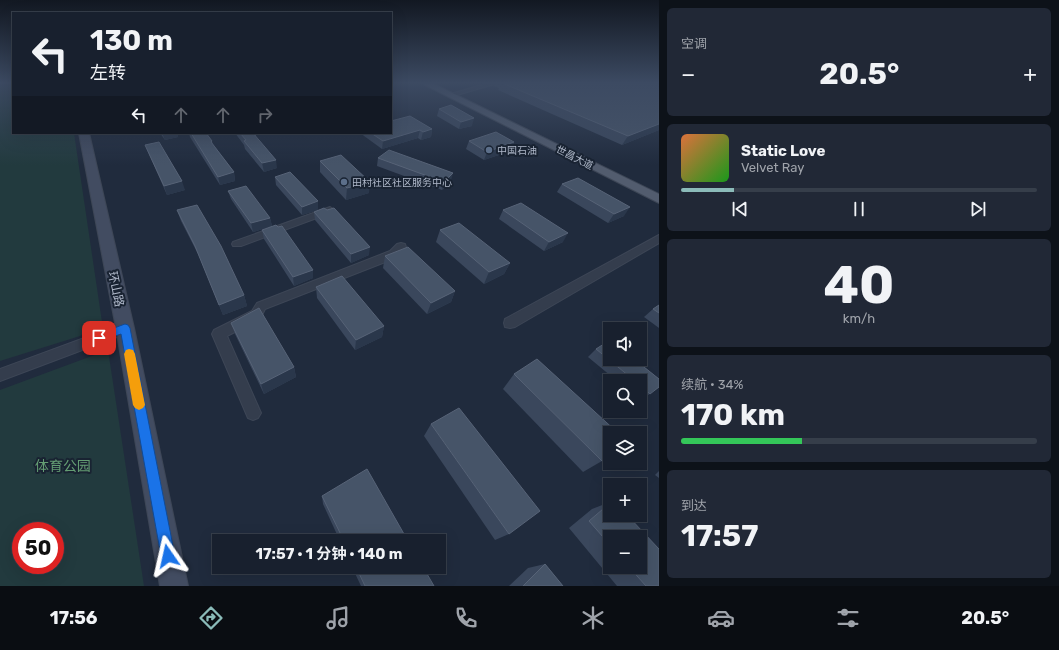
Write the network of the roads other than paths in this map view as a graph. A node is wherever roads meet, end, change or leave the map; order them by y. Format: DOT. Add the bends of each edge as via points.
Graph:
graph roads {
  1 [pos="485,110"];
  2 [pos="488,110"];
  3 [pos="84,134"];
  4 [pos="659,191"];
  5 [pos="659,199"];
  6 [pos="333,209"];
  7 [pos="659,238"];
  8 [pos="237,244"];
  9 [pos="401,247"];
  10 [pos="510,324"];
  11 [pos="125,328"];
  12 [pos="0,375"];
  13 [pos="253,413"];
  14 [pos="174,586"];
  1 -- 5 [label="main road, 世昌大道"];
  2 -- 4 [label="main road, 世昌大道"];
  3 -- 11 [label="main road, 环山路"];
  6 -- 8 [label="street"];
  7 -- 10 [label="street"];
  9 -- 13 [label="street" via="394,254 261,306 256,315 219,334"];
  11 -- 12 [label="street"];
  11 -- 14 [label="main road, 环山路"];
}
